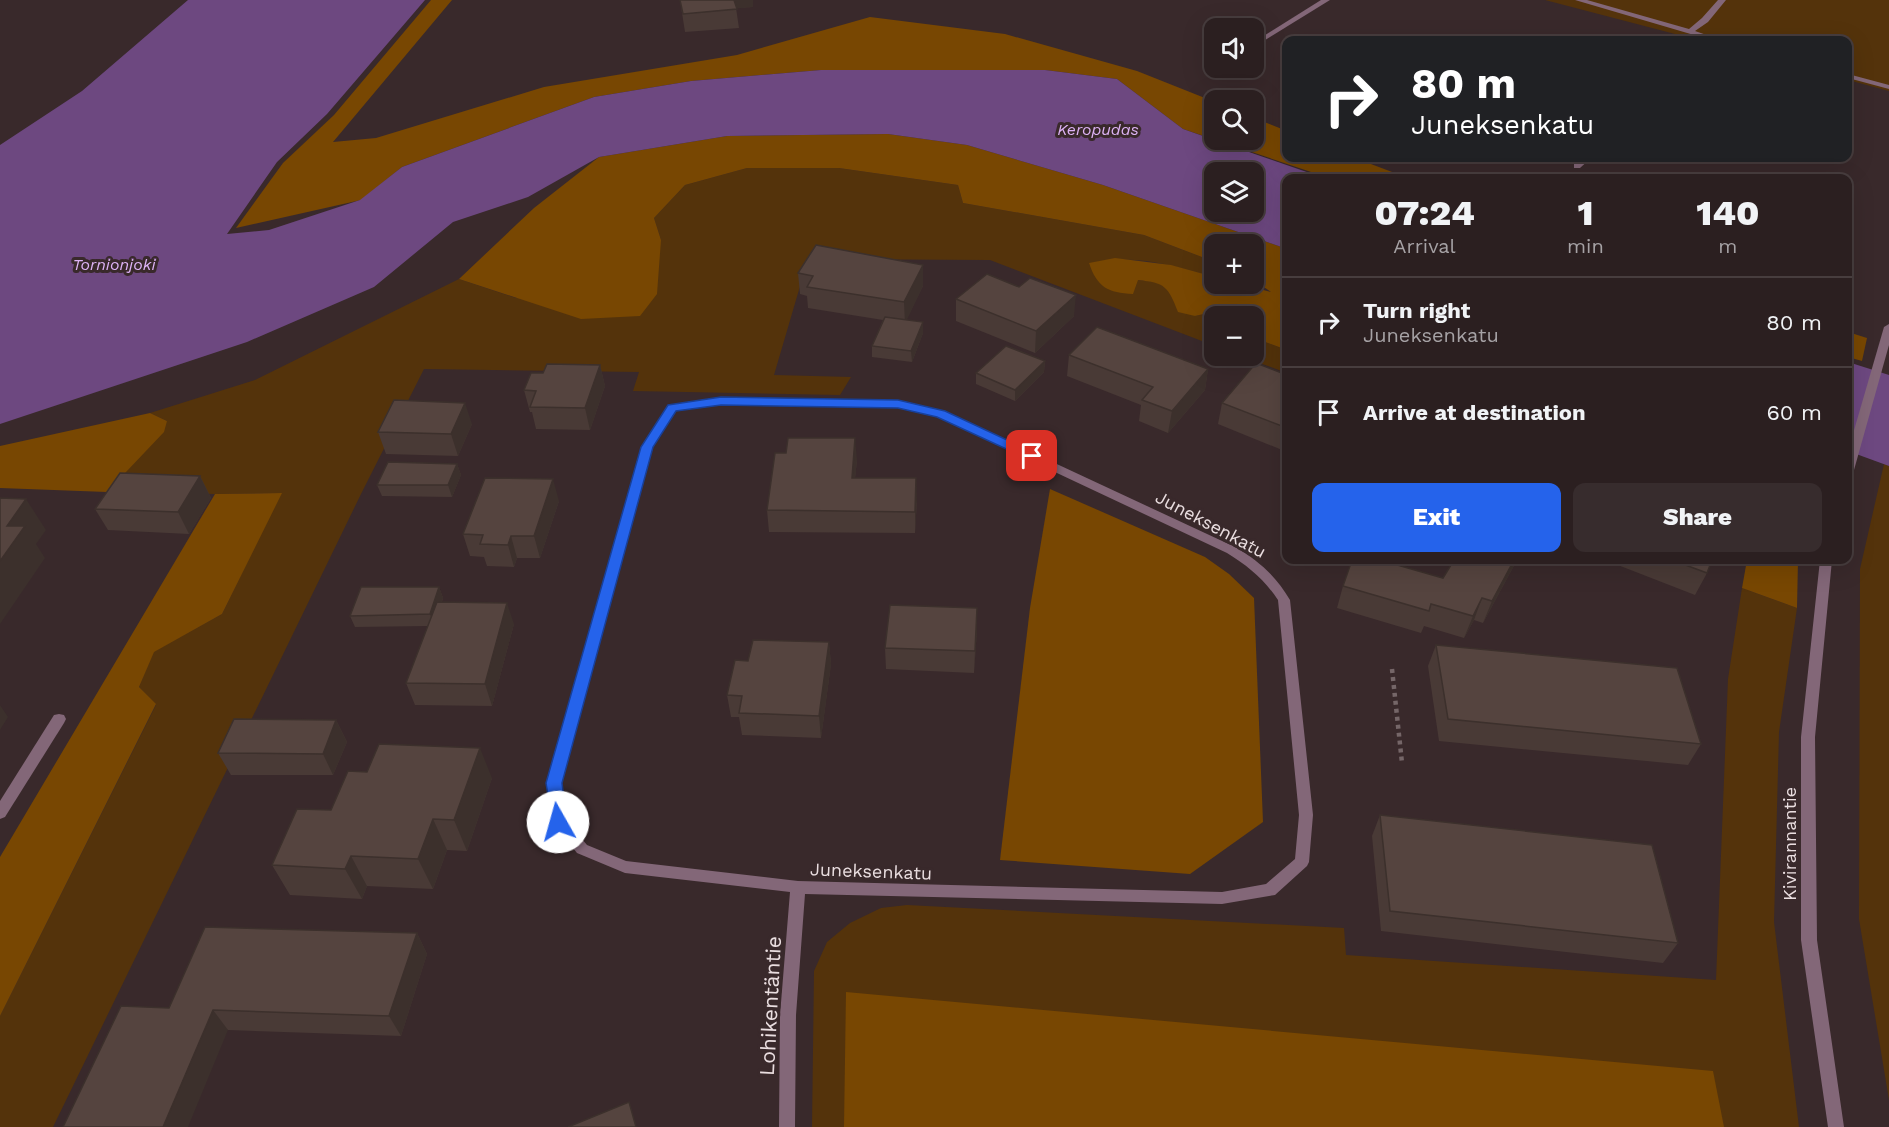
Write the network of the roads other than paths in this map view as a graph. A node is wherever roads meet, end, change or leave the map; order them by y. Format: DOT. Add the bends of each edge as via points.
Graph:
graph roads {
  1 [pos="1326,0"];
  2 [pos="1579,0"];
  3 [pos="1722,0"];
  4 [pos="1690,32"];
  5 [pos="1704,36"];
  6 [pos="1264,39"];
  7 [pos="1852,77"];
  8 [pos="1889,87"];
  9 [pos="1582,162"];
  10 [pos="1577,166"];
  11 [pos="1889,328"];
  12 [pos="1852,456"];
  13 [pos="1826,564"];
  14 [pos="58,719"];
  15 [pos="0,813"];
  16 [pos="798,887"];
  17 [pos="787,1127"];
  18 [pos="1836,1127"];
  1 -- 6 [label="street"];
  2 -- 4 [label="street"];
  3 -- 4 [label="street"];
  4 -- 5 [label="street"];
  7 -- 8 [label="street"];
  9 -- 10 [label="street"];
  11 -- 12 [label="street"];
  13 -- 18 [label="street, Kivirannantie" via="1808,737 1809,940"];
  14 -- 15 [label="street"];
  16 -- 16 [label="street, Juneksenkatu" via="625,867 582,849 558,822 554,783 647,447 672,407 721,401 898,404 941,414 1231,550 1260,567 1272,580 1284,600 1306,815 1302,862 1270,890 1222,898"];
  16 -- 17 [label="street, Lohikentäntie" via="788,1015"];
}
